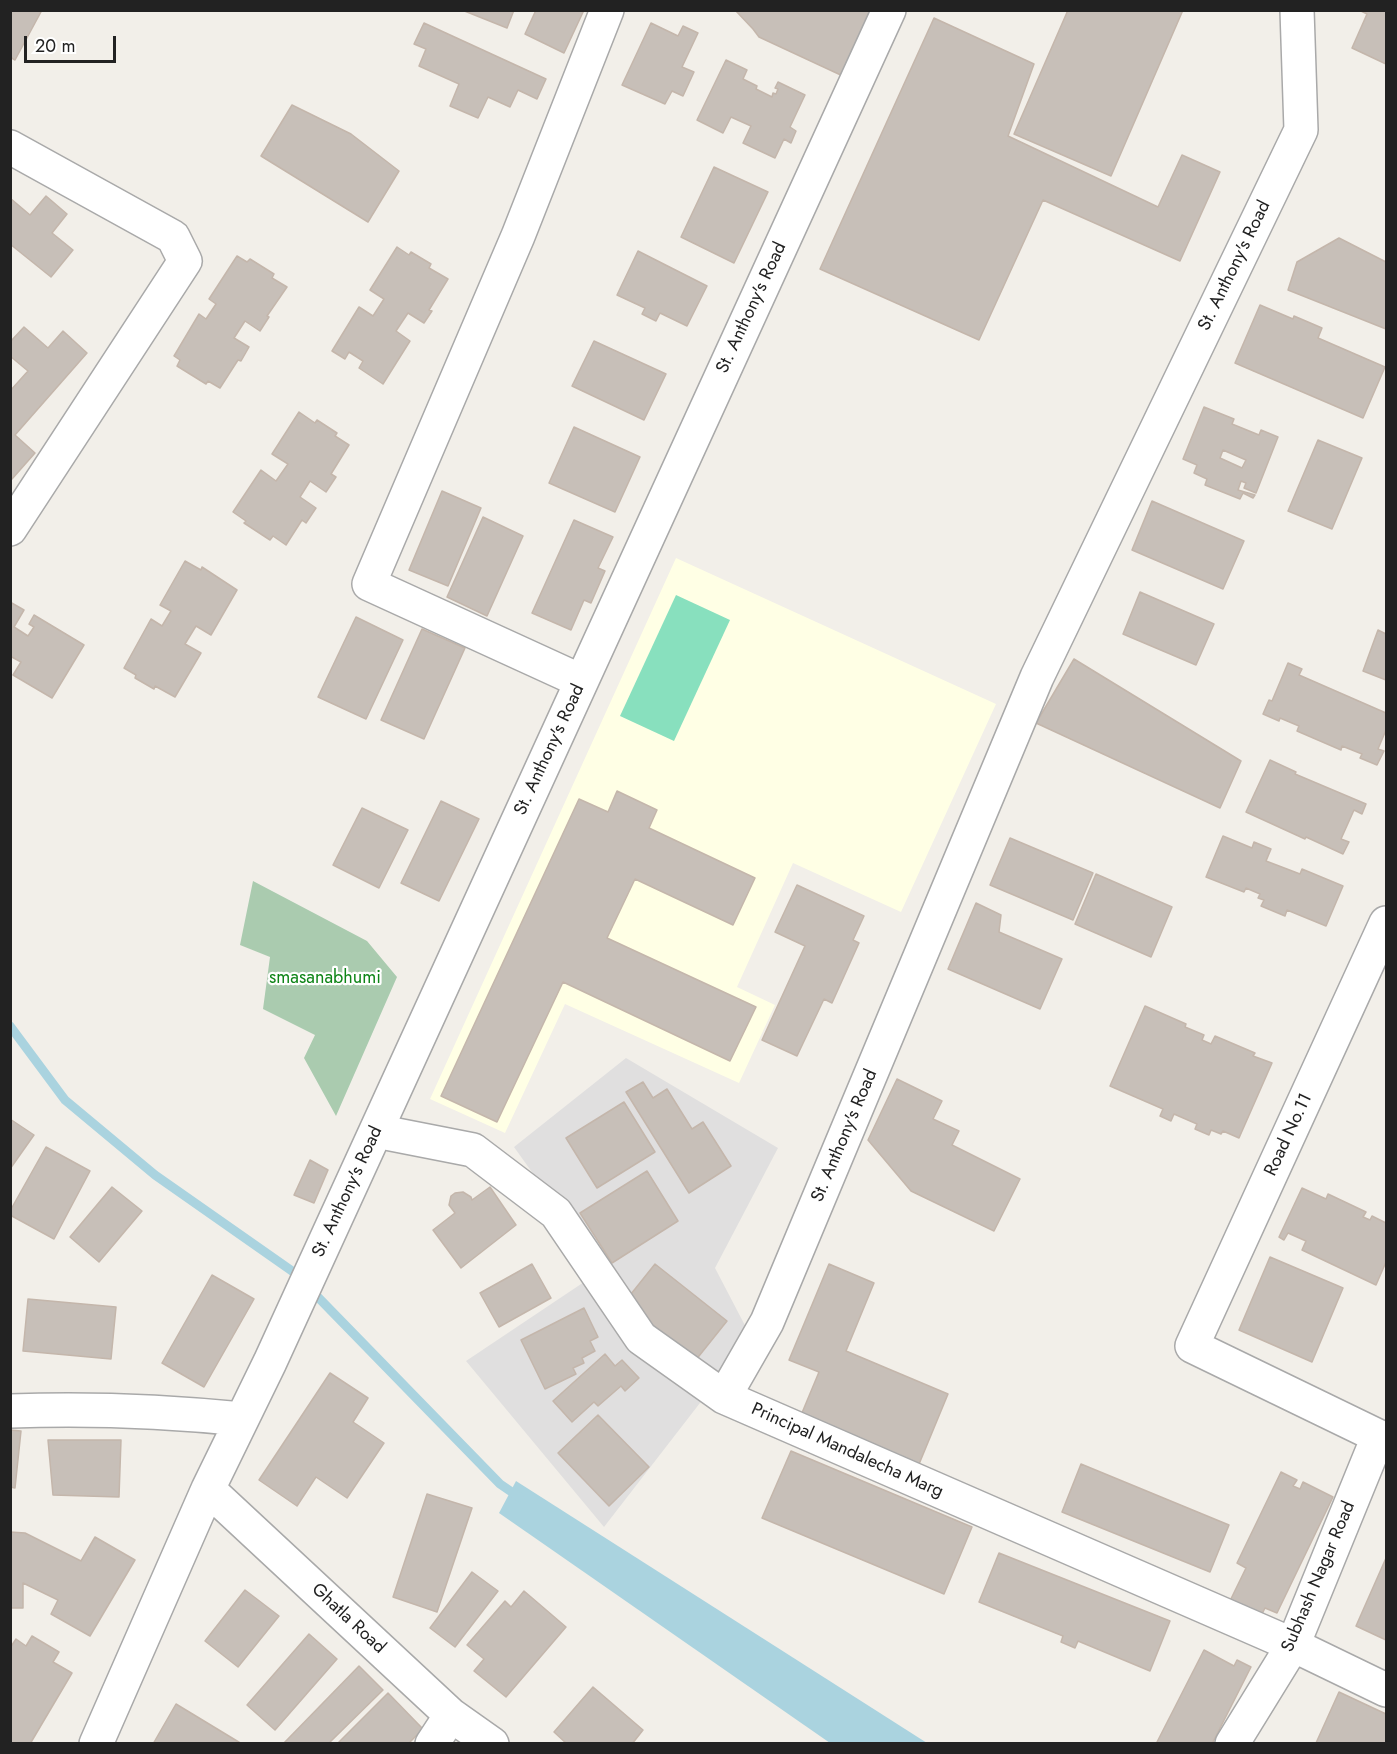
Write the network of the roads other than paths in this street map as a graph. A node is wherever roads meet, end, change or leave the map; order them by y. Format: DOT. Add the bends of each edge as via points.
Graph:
graph roads {
  1 [pos="607,10"];
  2 [pos="889,10"];
  3 [pos="1297,10"];
  4 [pos="10,147"];
  5 [pos="10,529"];
  6 [pos="581,681"];
  7 [pos="1386,923"];
  8 [pos="376,1131"];
  9 [pos="724,1397"];
  10 [pos="10,1411"];
  11 [pos="242,1419"];
  12 [pos="1382,1438"];
  13 [pos="208,1489"];
  14 [pos="1293,1645"];
  15 [pos="1386,1690"];
  16 [pos="451,1714"];
  17 [pos="96,1743"];
  18 [pos="432,1743"];
  19 [pos="492,1743"];
  20 [pos="1232,1743"];
  1 -- 6 [label="street" via="518,236 369,584"];
  2 -- 6 [label="street, St. Anthony's Road"];
  3 -- 9 [label="street, St. Anthony's Road" via="1300,130 1037,677 767,1322"];
  4 -- 5 [label="street" via="174,237 185,261"];
  6 -- 8 [label="street, St. Anthony's Road"];
  7 -- 12 [label="street, Road No.11" via="1192,1346"];
  8 -- 9 [label="street, Principal Mandalecha Marg" via="473,1150 556,1213 641,1338"];
  8 -- 11 [label="street, St. Anthony's Road"];
  9 -- 14 [label="street, Principal Mandalecha Marg"];
  10 -- 11 [label="street" via="166,1411"];
  11 -- 13 [label="street, St. Anthony's Road"];
  12 -- 14 [label="street, Subhash Nagar Road"];
  13 -- 16 [label="street, Ghatla Road"];
  13 -- 17 [label="street, St. Anthony's Road"];
  14 -- 15 [label="street, Principal Mandalecha Marg"];
  14 -- 20 [label="street, Subhash Nagar Road"];
  16 -- 18 [label="street"];
  16 -- 19 [label="street, Ghatla Road"];
}
